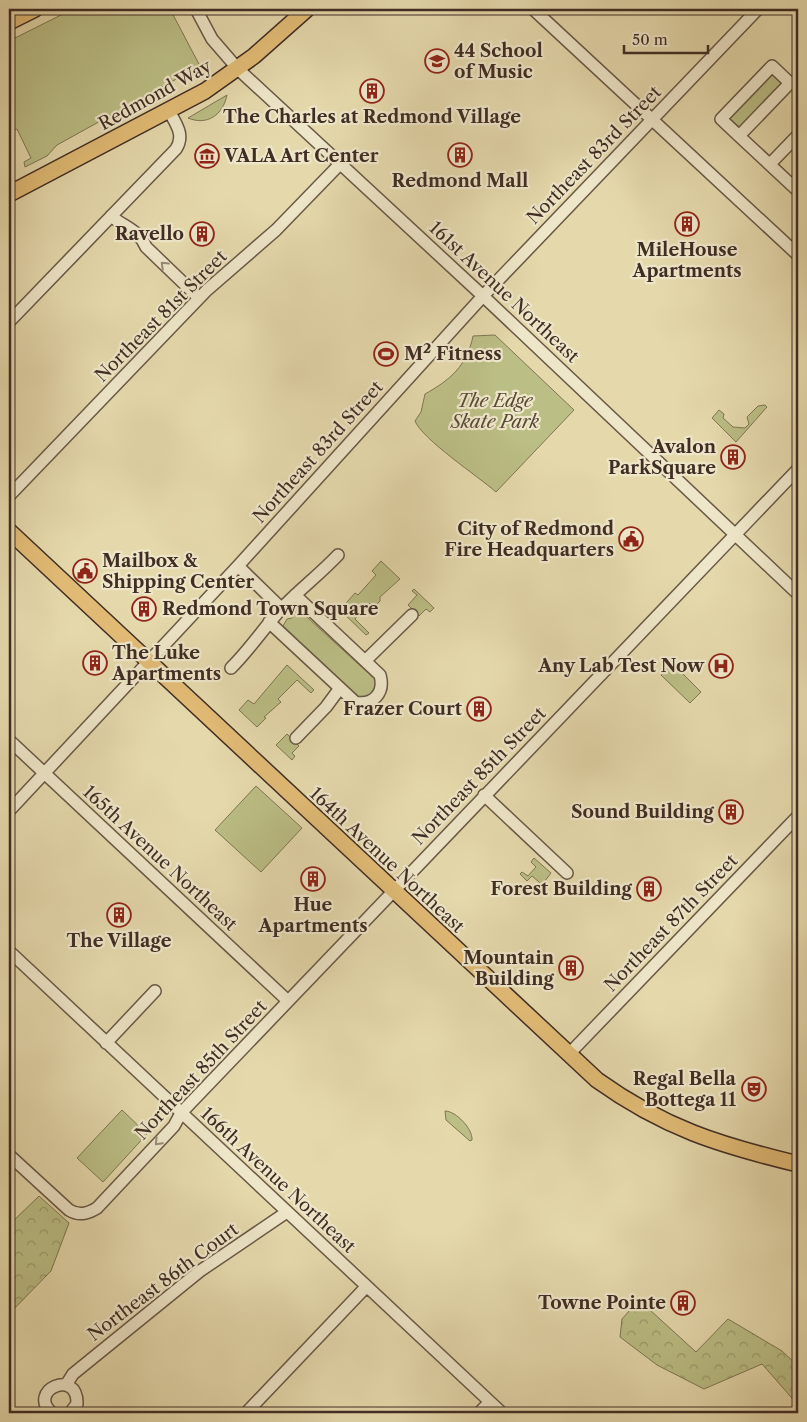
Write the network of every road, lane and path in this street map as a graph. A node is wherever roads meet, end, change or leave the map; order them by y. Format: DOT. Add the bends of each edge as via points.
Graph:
graph roads {
  1 [pos="34,9"];
  2 [pos="196,9"];
  3 [pos="307,9"];
  4 [pos="533,9"];
  5 [pos="758,9"];
  6 [pos="9,22"];
  7 [pos="238,69"];
  8 [pos="169,111"];
  9 [pos="652,120"];
  10 [pos="798,135"];
  11 [pos="739,136"];
  12 [pos="340,164"];
  13 [pos="770,164"];
  14 [pos="798,191"];
  15 [pos="9,194"];
  16 [pos="111,216"];
  17 [pos="798,255"];
  18 [pos="483,296"];
  19 [pos="199,298"];
  20 [pos="9,322"];
  21 [pos="798,469"];
  22 [pos="9,496"];
  23 [pos="9,531"];
  24 [pos="735,534"];
  25 [pos="338,555"];
  26 [pos="238,566"];
  27 [pos="798,594"];
  28 [pos="295,595"];
  29 [pos="282,609"];
  30 [pos="412,615"];
  31 [pos="269,622"];
  32 [pos="148,661"];
  33 [pos="366,661"];
  34 [pos="231,668"];
  35 [pos="340,688"];
  36 [pos="296,738"];
  37 [pos="9,740"];
  38 [pos="44,772"];
  39 [pos="484,795"];
  40 [pos="9,811"];
  41 [pos="798,816"];
  42 [pos="567,873"];
  43 [pos="392,891"];
  44 [pos="9,951"];
  45 [pos="155,991"];
  46 [pos="288,1001"];
  47 [pos="106,1043"];
  48 [pos="569,1054"];
  49 [pos="181,1113"];
  50 [pos="9,1155"];
  51 [pos="798,1164"];
  52 [pos="287,1212"];
  53 [pos="366,1287"];
  54 [pos="66,1385"];
  55 [pos="490,1402"];
  56 [pos="52,1413"];
  57 [pos="70,1413"];
  58 [pos="246,1413"];
  59 [pos="479,1413"];
  60 [pos="502,1413"];
  1 -- 6 [label="main road"];
  2 -- 7 [label="street, 161st Avenue Northeast" via="212,39"];
  3 -- 7 [label="main road, Redmond Way"];
  4 -- 9 [label="street"];
  5 -- 9 [label="street, Northeast 83rd Street"];
  7 -- 8 [label="main road, Redmond Way"];
  7 -- 12 [label="street, 161st Avenue Northeast"];
  8 -- 15 [label="main road, Redmond Way"];
  8 -- 16 [label="street" via="180,131 180,143"];
  9 -- 17 [label="street"];
  9 -- 18 [label="street, Northeast 83rd Street"];
  10 -- 13 [label="street"];
  11 -- 11 [label="street" via="790,82 772,66 721,119"];
  11 -- 13 [label="street"];
  12 -- 18 [label="street, 161st Avenue Northeast"];
  12 -- 19 [label="street, Northeast 81st Street" via="276,230"];
  13 -- 14 [label="street"];
  19 -- 16 [label="street, one-way" via="146,247 138,234"];
  16 -- 20 [label="street"];
  18 -- 24 [label="street, 161st Avenue Northeast"];
  18 -- 26 [label="street, Northeast 83rd Street"];
  19 -- 22 [label="street, Northeast 81st Street"];
  21 -- 24 [label="street, Northeast 85th Street"];
  23 -- 32 [label="main road, 164th Avenue Northeast"];
  24 -- 27 [label="street, 161st Avenue Northeast"];
  24 -- 39 [label="street, Northeast 85th Street"];
  25 -- 28 [label="street"];
  26 -- 29 [label="street"];
  26 -- 32 [label="street, Northeast 83rd Street"];
  28 -- 29 [label="street"];
  28 -- 33 [label="street"];
  29 -- 31 [label="street"];
  30 -- 33 [label="street"];
  31 -- 34 [label="street" via="257,635 255,644"];
  31 -- 35 [label="street"];
  32 -- 38 [label="street, Northeast 83rd Street"];
  32 -- 43 [label="main road, 164th Avenue Northeast"];
  33 -- 35 [label="street" via="380,675 383,684 380,693 363,704 355,702"];
  35 -- 36 [label="street" via="326,708"];
  37 -- 38 [label="street, 165th Avenue Northeast"];
  38 -- 40 [label="street, Northeast 83rd Street"];
  38 -- 46 [label="street, 165th Avenue Northeast"];
  39 -- 42 [label="street"];
  39 -- 43 [label="street, Northeast 85th Street"];
  41 -- 48 [label="street, Northeast 87th Street"];
  43 -- 46 [label="street, Northeast 85th Street"];
  43 -- 48 [label="main road, 164th Avenue Northeast"];
  44 -- 47 [label="street, 166th Avenue Northeast"];
  45 -- 47 [label="street"];
  46 -- 49 [label="street, Northeast 85th Street"];
  47 -- 49 [label="street, 166th Avenue Northeast"];
  48 -- 51 [label="main road, 164th Avenue Northeast" via="628,1103 662,1121 738,1149"];
  49 -- 50 [label="street, Northeast 85th Street, one-way" via="174,1126 97,1208 83,1214 69,1210"];
  49 -- 52 [label="street, 166th Avenue Northeast"];
  52 -- 53 [label="street, 166th Avenue Northeast"];
  52 -- 54 [label="street, Northeast 86th Court" via="200,1271 73,1374"];
  53 -- 55 [label="street, 166th Avenue Northeast"];
  53 -- 58 [label="street"];
  54 -- 56 [label="street" via="53,1386 46,1395 46,1406"];
  54 -- 57 [label="street" via="73,1389 77,1398"];
  55 -- 59 [label="street"];
  55 -- 60 [label="street, 166th Avenue Northeast"];
}
